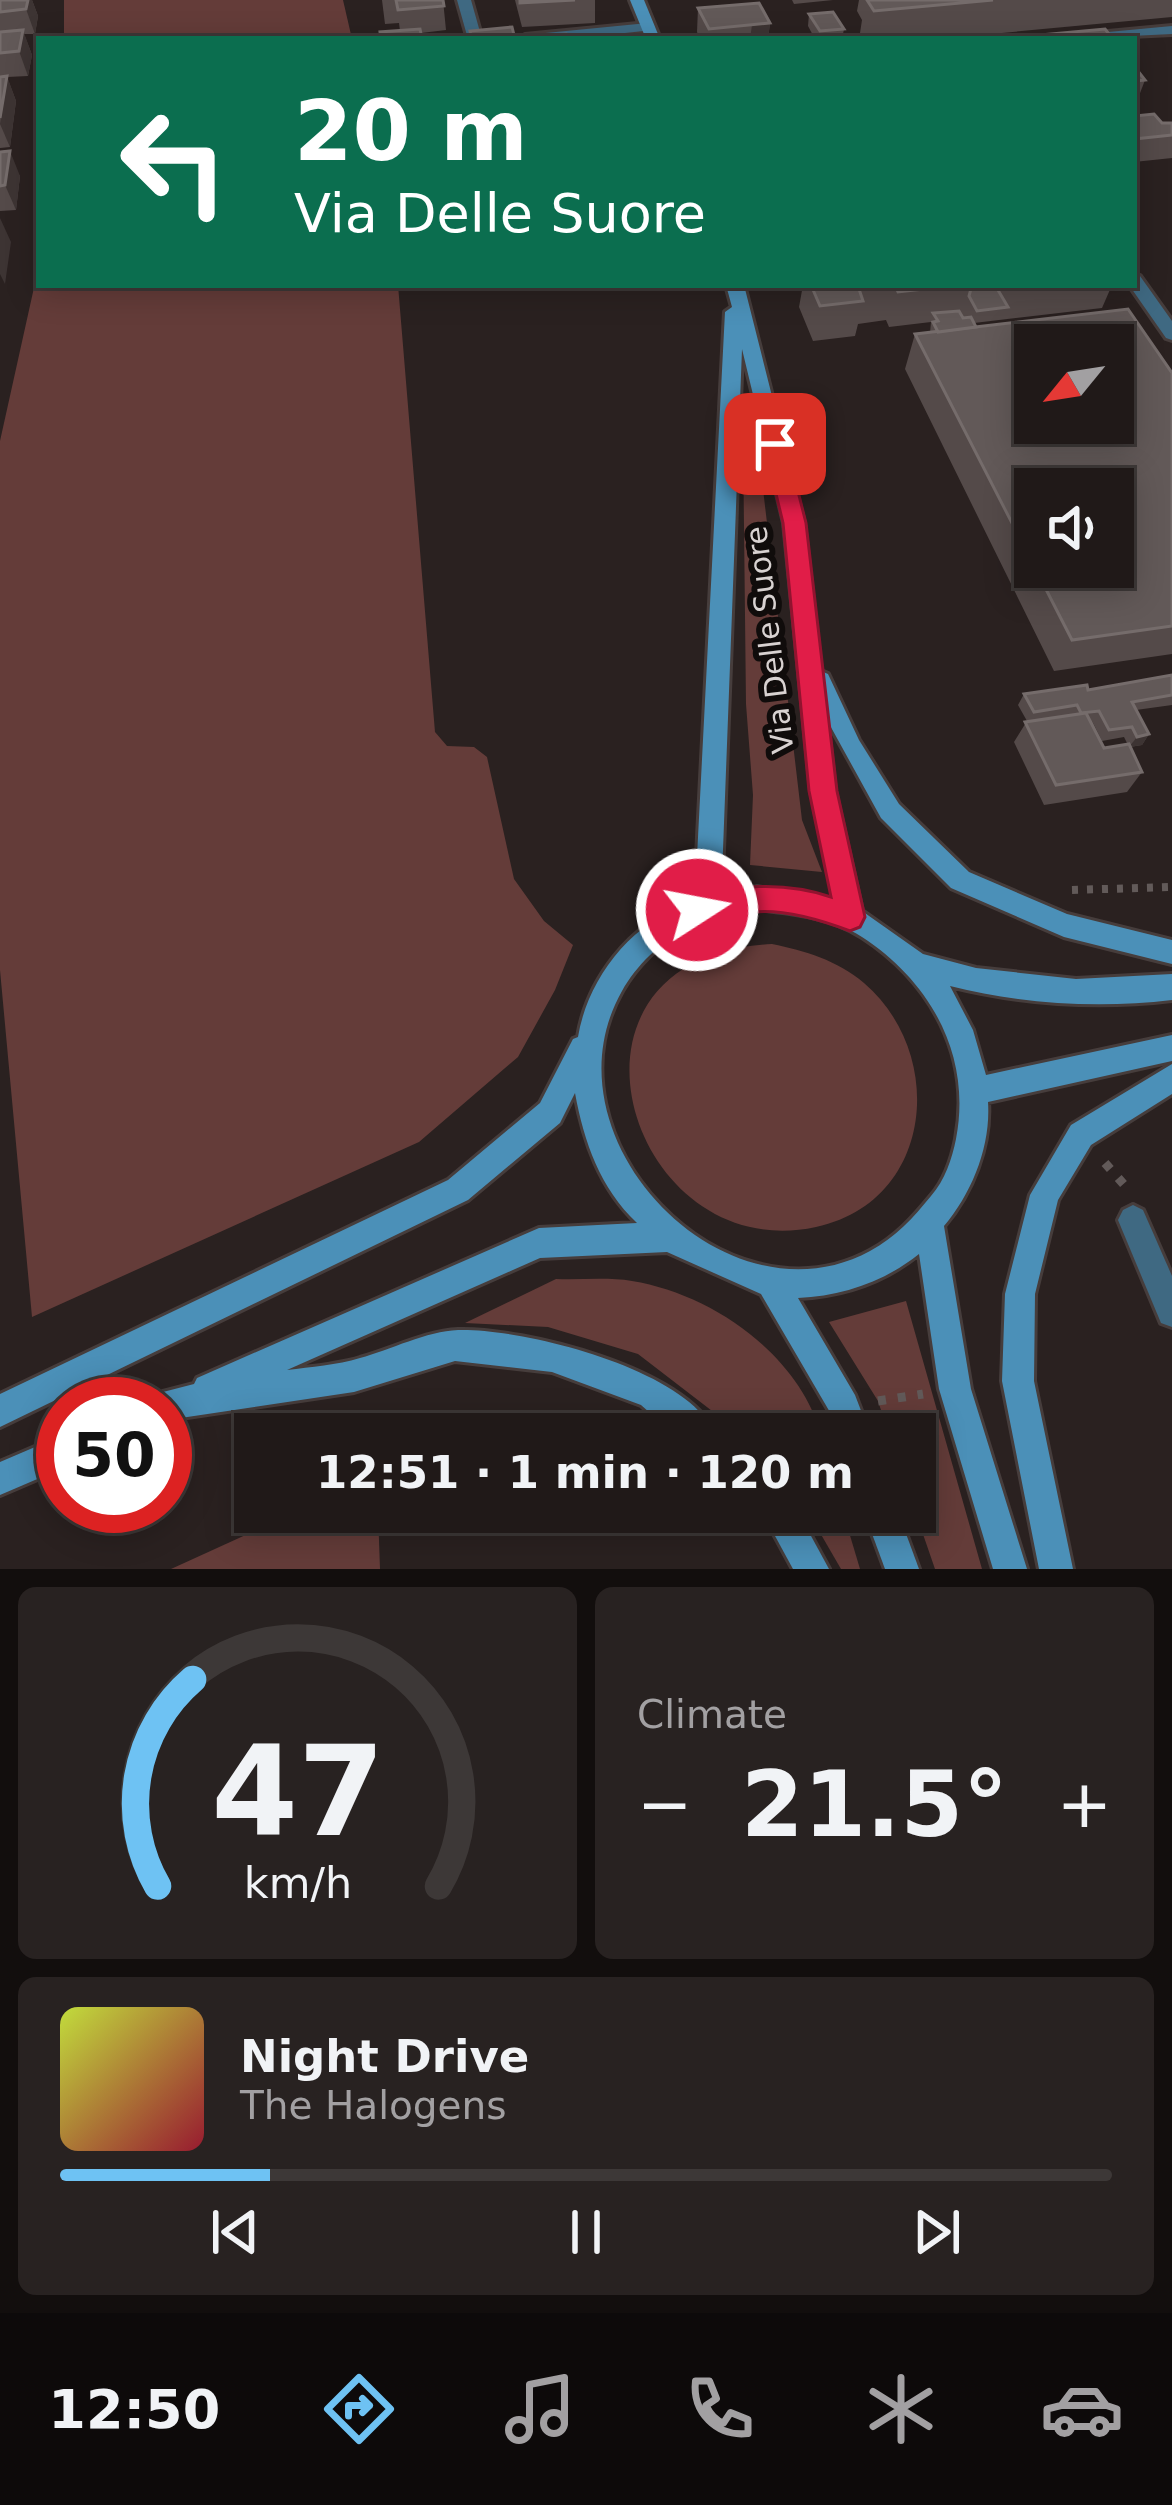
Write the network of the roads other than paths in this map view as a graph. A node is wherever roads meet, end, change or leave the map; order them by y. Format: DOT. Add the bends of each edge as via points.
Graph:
graph roads {
  1 [pos="464,0"];
  2 [pos="637,0"];
  3 [pos="1172,30"];
  4 [pos="651,33"];
  5 [pos="474,36"];
  6 [pos="588,36"];
  7 [pos="1108,36"];
  8 [pos="1137,284"];
  9 [pos="735,288"];
  10 [pos="735,288"];
  11 [pos="1172,334"];
  12 [pos="812,662"];
  13 [pos="697,910"];
  14 [pos="850,917"];
  15 [pos="1172,952"];
  16 [pos="916,964"];
  17 [pos="1172,987"];
  18 [pos="587,1040"];
  19 [pos="1172,1048"];
  20 [pos="1172,1078"];
  21 [pos="976,1091"];
  22 [pos="1133,1220"];
  23 [pos="929,1224"];
  24 [pos="667,1237"];
  25 [pos="771,1282"];
  26 [pos="1172,1312"];
  27 [pos="192,1395"];
  28 [pos="192,1402"];
  29 [pos="0,1411"];
  30 [pos="674,1413"];
  31 [pos="845,1413"];
  32 [pos="36,1463"];
  33 [pos="0,1479"];
  34 [pos="791,1533"];
  35 [pos="889,1533"];
  36 [pos="812,1569"];
  37 [pos="902,1569"];
  38 [pos="1010,1569"];
  39 [pos="1056,1569"];
  1 -- 5 [label="street"];
  2 -- 4 [label="street"];
  3 -- 7 [label="street"];
  4 -- 6 [label="street"];
  8 -- 11 [label="street"];
  9 -- 12 [label="street, Via Delle Suore" via="794,523"];
  10 -- 13 [label="street, Via Delle Suore" via="709,877"];
  12 -- 14 [label="street, Via Delle Suore" via="823,791"];
  12 -- 15 [label="street" via="890,812 960,880 1064,926"];
  13 -- 14 [label="street" via="758,898"];
  13 -- 18 [label="street" via="638,946 614,974"];
  14 -- 16 [label="street"];
  16 -- 17 [label="street" via="1041,990"];
  16 -- 21 [label="street" via="966,1044"];
  18 -- 24 [label="street" via="584,1093 598,1145 625,1195"];
  18 -- 29 [label="street" via="550,1113 458,1190"];
  19 -- 21 [label="street"];
  20 -- 39 [label="street" via="1081,1135 1046,1196 1020,1294 1018,1381"];
  21 -- 23 [label="street" via="968,1160 956,1193"];
  22 -- 26 [label="street"];
  23 -- 25 [label="street" via="891,1259 854,1275"];
  23 -- 38 [label="street" via="955,1389"];
  24 -- 25 [label="street" via="716,1267"];
  24 -- 27 [label="street" via="539,1243"];
  25 -- 31 [label="street"];
  28 -- 30 [label="street" via="354,1376 455,1346 552,1356 651,1393"];
  32 -- 33 [label="street"];
  34 -- 36 [label="street"];
  35 -- 37 [label="street"];
}
